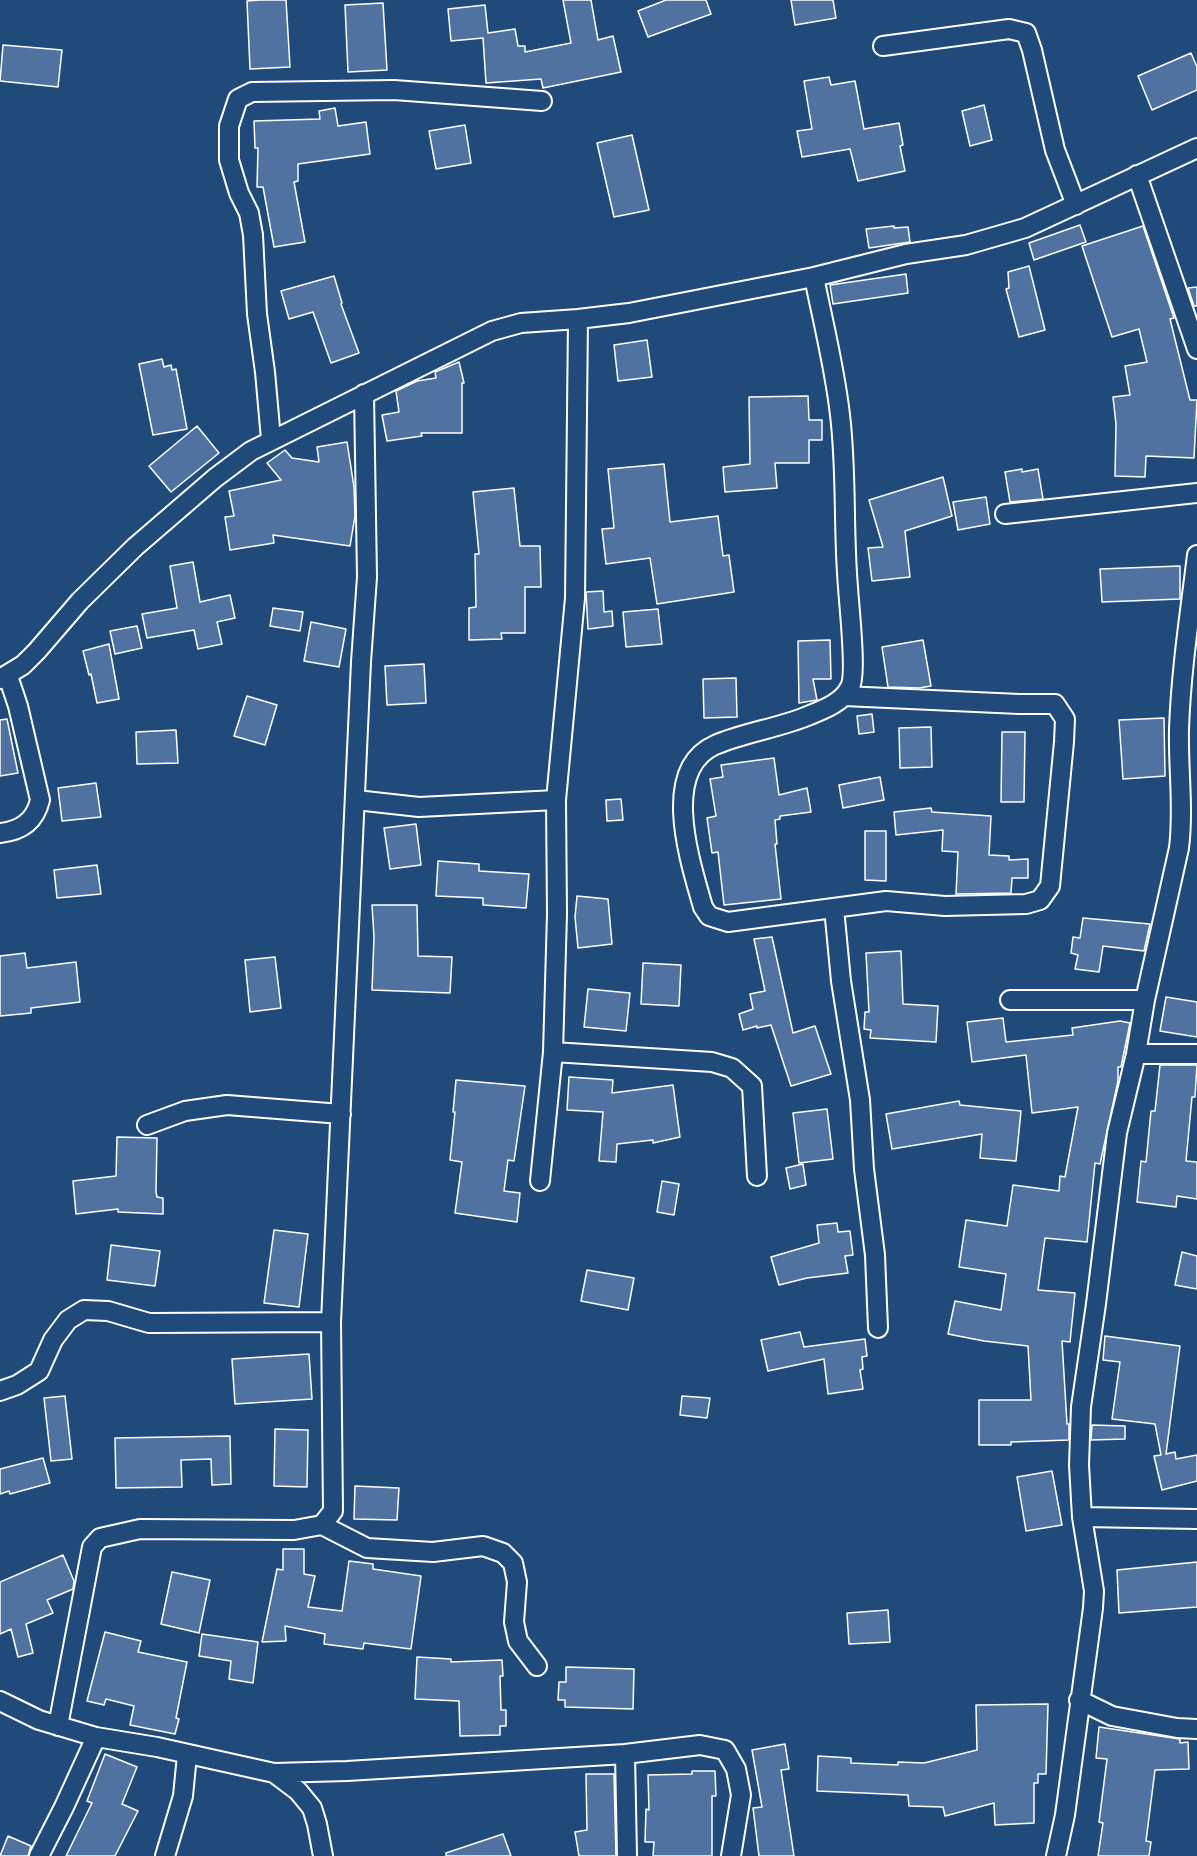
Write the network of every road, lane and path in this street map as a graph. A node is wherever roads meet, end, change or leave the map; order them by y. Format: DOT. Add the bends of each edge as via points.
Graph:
graph roads {
  1 [pos="883,46"];
  2 [pos="542,101"];
  3 [pos="1197,148"];
  4 [pos="1137,175"];
  5 [pos="1076,205"];
  6 [pos="814,277"];
  7 [pos="578,319"];
  8 [pos="1197,349"];
  9 [pos="364,394"];
  10 [pos="272,439"];
  11 [pos="1197,493"];
  12 [pos="1005,514"];
  13 [pos="1197,555"];
  14 [pos="4,677"];
  15 [pos="844,696"];
  16 [pos="356,800"];
  17 [pos="556,800"];
  18 [pos="0,833"];
  19 [pos="834,908"];
  20 [pos="1011,1000"];
  21 [pos="1145,1000"];
  22 [pos="553,1052"];
  23 [pos="1136,1053"];
  24 [pos="1197,1054"];
  25 [pos="341,1114"];
  26 [pos="147,1125"];
  27 [pos="757,1176"];
  28 [pos="540,1181"];
  29 [pos="331,1322"];
  30 [pos="878,1328"];
  31 [pos="0,1391"];
  32 [pos="1082,1517"];
  33 [pos="1197,1519"];
  34 [pos="322,1525"];
  35 [pos="537,1666"];
  36 [pos="1080,1700"];
  37 [pos="0,1701"];
  38 [pos="57,1726"];
  39 [pos="1197,1729"];
  40 [pos="96,1737"];
  41 [pos="626,1754"];
  42 [pos="187,1755"];
  43 [pos="274,1773"];
  44 [pos="39,1856"];
  45 [pos="165,1856"];
  46 [pos="323,1856"];
  47 [pos="627,1856"];
  48 [pos="730,1856"];
  49 [pos="1053,1856"];
  1 -- 5 [label="street" via="1009,29 1026,33 1055,150"];
  2 -- 10 [label="street" via="394,90 252,92 238,99 229,126 229,160 253,235 257,314"];
  3 -- 4 [label="street"];
  4 -- 5 [label="street"];
  4 -- 8 [label="street"];
  5 -- 6 [label="street" via="1025,228 966,245 906,254"];
  6 -- 7 [label="street" via="629,313"];
  6 -- 15 [label="street" via="840,414 845,476 852,685"];
  7 -- 9 [label="street" via="521,323 492,331"];
  7 -- 17 [label="street" via="575,598"];
  9 -- 10 [label="street"];
  9 -- 16 [label="street" via="368,577"];
  10 -- 14 [label="street" via="215,478 135,547 23,665"];
  11 -- 12 [label="street"];
  13 -- 21 [label="street" via="1179,729 1181,832"];
  14 -- 18 [label="street" via="18,706 40,800 28,823 12,832"];
  15 -- 19 [label="street" via="830,707 715,745 700,754 687,781 682,805 690,862 709,916 728,922"];
  15 -- 19 [label="street" via="1055,704 1065,719 1064,742 1050,886 1040,900 1026,904 945,906 886,901"];
  16 -- 17 [label="street" via="419,807"];
  16 -- 25 [label="street"];
  17 -- 22 [label="street"];
  19 -- 30 [label="street" via="860,1100"];
  20 -- 21 [label="street"];
  21 -- 23 [label="street"];
  22 -- 27 [label="street" via="712,1062 732,1068 752,1086"];
  22 -- 28 [label="street"];
  23 -- 24 [label="street"];
  23 -- 32 [label="street" via="1117,1133 1081,1407"];
  25 -- 26 [label="street" via="226,1105 185,1111"];
  25 -- 29 [label="street"];
  29 -- 31 [label="street" via="148,1323 108,1311 84,1310 68,1320 53,1340 39,1371"];
  29 -- 34 [label="street" via="333,1511"];
  32 -- 33 [label="street"];
  32 -- 36 [label="street" via="1094,1591"];
  34 -- 35 [label="street" via="367,1548 433,1552 483,1546 503,1553 513,1563 517,1582 514,1623 518,1641"];
  34 -- 38 [label="street" via="294,1530 140,1529 100,1538 92,1547"];
  36 -- 39 [label="street" via="1112,1716"];
  36 -- 49 [label="street" via="1065,1815"];
  37 -- 38 [label="street"];
  38 -- 40 [label="street"];
  40 -- 42 [label="street"];
  40 -- 44 [label="street"];
  41 -- 43 [label="street"];
  41 -- 47 [label="street"];
  41 -- 48 [label="street" via="700,1745 725,1750 736,1769 741,1795"];
  42 -- 43 [label="street"];
  42 -- 45 [label="street" via="183,1796"];
  43 -- 46 [label="street" via="298,1791 312,1808"];
}
